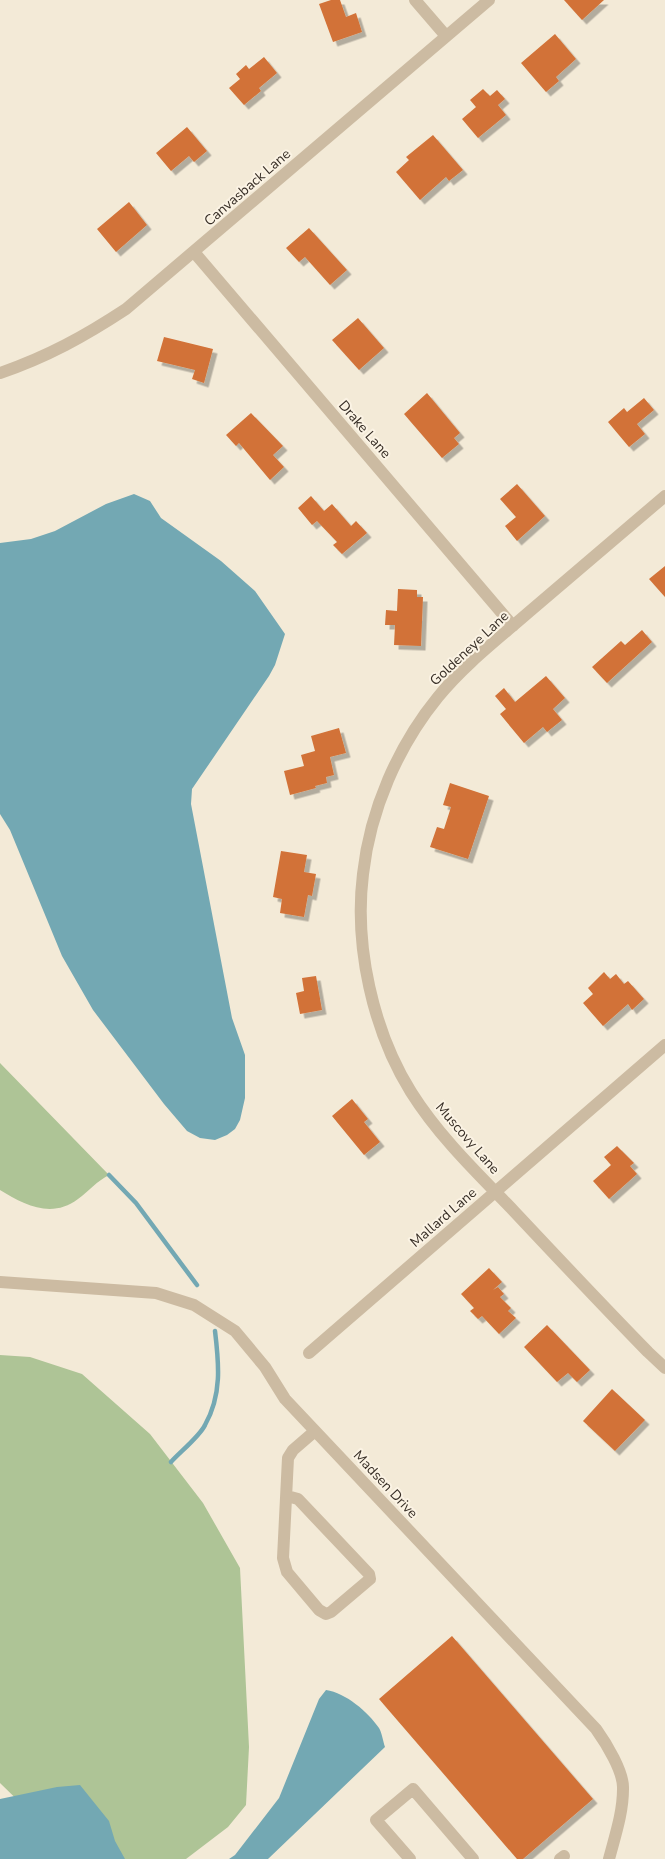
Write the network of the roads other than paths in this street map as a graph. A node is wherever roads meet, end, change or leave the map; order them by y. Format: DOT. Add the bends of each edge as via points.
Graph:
graph roads {
  1 [pos="415,0"];
  2 [pos="489,0"];
  3 [pos="446,36"];
  4 [pos="194,252"];
  5 [pos="4,372"];
  6 [pos="665,496"];
  7 [pos="513,626"];
  8 [pos="363,870"];
  9 [pos="665,1045"];
  10 [pos="495,1192"];
  11 [pos="0,1282"];
  12 [pos="309,1353"];
  13 [pos="665,1368"];
  14 [pos="315,1431"];
  15 [pos="287,1496"];
  16 [pos="410,1859"];
  17 [pos="473,1859"];
  18 [pos="609,1859"];
  1 -- 3 [label="street"];
  2 -- 3 [label="street, Canvasback Lane"];
  3 -- 4 [label="street, Canvasback Lane"];
  4 -- 5 [label="street, Canvasback Lane" via="126,309 89,334"];
  4 -- 7 [label="street, Drake Lane"];
  6 -- 7 [label="street, Goldeneye Lane"];
  7 -- 8 [label="street, Goldeneye Lane" via="438,696 412,733 378,806"];
  8 -- 10 [label="street, Muscovy Lane" via="361,920 366,970 389,1049 410,1090 439,1131"];
  9 -- 10 [label="street, Mallard Lane"];
  10 -- 12 [label="street, Mallard Lane"];
  10 -- 13 [label="street, Muscovy Lane"];
  11 -- 14 [label="street, Madsen Drive" via="156,1293 194,1305 235,1331 265,1367 285,1398"];
  14 -- 15 [label="street" via="288,1458"];
  14 -- 18 [label="street, Madsen Drive" via="609,1747 624,1788 619,1826"];
  15 -- 15 [label="street" via="298,1499 370,1574 370,1579 326,1614 313,1603 284,1564"];
  16 -- 17 [label="street" via="376,1820 413,1789"];
}
